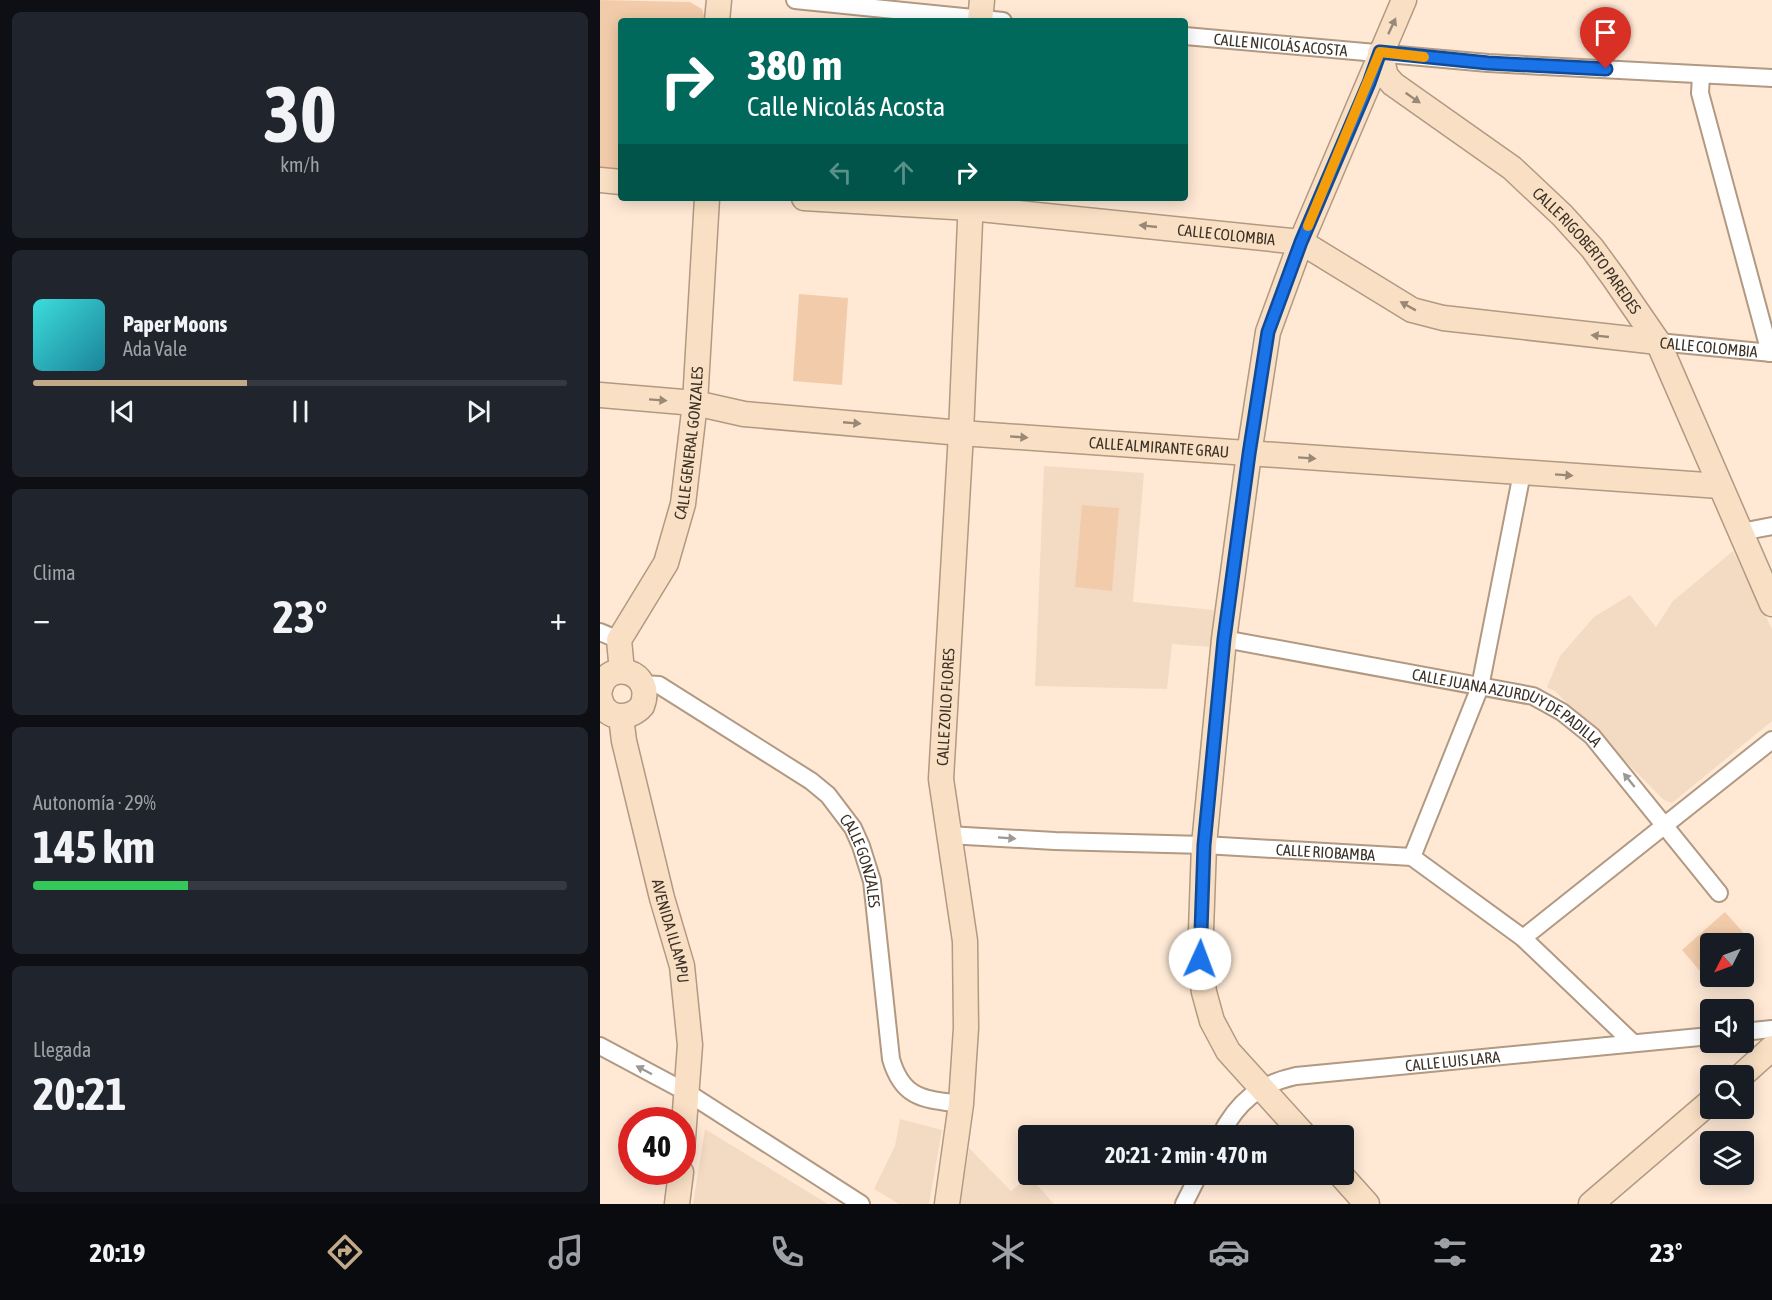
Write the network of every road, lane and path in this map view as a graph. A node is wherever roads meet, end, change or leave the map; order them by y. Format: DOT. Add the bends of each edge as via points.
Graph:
graph roads {
  1 [pos="719,0"];
  2 [pos="795,0"];
  3 [pos="1404,0"];
  4 [pos="986,15"];
  5 [pos="717,18"];
  6 [pos="1188,36"];
  7 [pos="1380,52"];
  8 [pos="1701,75"];
  9 [pos="1772,78"];
  10 [pos="600,180"];
  11 [pos="618,182"];
  12 [pos="707,201"];
  13 [pos="904,201"];
  14 [pos="971,203"];
  15 [pos="1301,242"];
  16 [pos="1658,342"];
  17 [pos="1771,353"];
  18 [pos="600,395"];
  19 [pos="695,403"];
  20 [pos="961,433"];
  21 [pos="1249,454"];
  22 [pos="1522,473"];
  23 [pos="1720,486"];
  24 [pos="1772,526"];
  25 [pos="1741,532"];
  26 [pos="1772,604"];
  27 [pos="610,636"];
  28 [pos="1224,639"];
  29 [pos="632,677"];
  30 [pos="1480,687"];
  31 [pos="600,699"];
  32 [pos="621,717"];
  33 [pos="1772,740"];
  34 [pos="1665,826"];
  35 [pos="948,835"];
  36 [pos="1204,845"];
  37 [pos="1412,857"];
  38 [pos="1719,893"];
  39 [pos="1523,938"];
  40 [pos="1772,1029"];
  41 [pos="1754,1031"];
  42 [pos="1700,1037"];
  43 [pos="1633,1043"];
  44 [pos="600,1046"];
  45 [pos="1772,1048"];
  46 [pos="1753,1065"];
  47 [pos="1261,1088"];
  48 [pos="688,1093"];
  49 [pos="961,1104"];
  50 [pos="687,1107"];
  51 [pos="1700,1111"];
  52 [pos="1227,1125"];
  53 [pos="1295,1125"];
  54 [pos="679,1185"];
  55 [pos="1194,1185"];
  56 [pos="1351,1185"];
  57 [pos="677,1204"];
  58 [pos="861,1204"];
  59 [pos="947,1204"];
  60 [pos="1184,1204"];
  61 [pos="1368,1204"];
  62 [pos="1591,1204"];
  1 -- 5 [label="main road"];
  2 -- 4 [label="street"];
  7 -- 3 [label="main road, one-way"];
  6 -- 7 [label="street, CALLE NICOLÁS ACOSTA"];
  7 -- 8 [label="street, CALLE NICOLÁS ACOSTA" via="1488,63"];
  7 -- 15 [label="main road"];
  7 -- 16 [label="main road, CALLE RIGOBERTO PAREDES, one-way" via="1386,76 1393,84 1512,168 1562,215 1592,249"];
  8 -- 9 [label="street, CALLE NICOLÁS ACOSTA"];
  8 -- 17 [label="street" via="1700,93"];
  10 -- 11 [label="main road"];
  12 -- 19 [label="main road, CALLE GENERAL GONZALES"];
  13 -- 14 [label="main road, CALLE COLOMBIA"];
  15 -- 14 [label="main road, CALLE COLOMBIA, one-way"];
  14 -- 20 [label="main road, CALLE ZOILO FLORES"];
  16 -- 15 [label="main road, CALLE COLOMBIA, one-way" via="1443,318 1412,310"];
  15 -- 21 [label="main road" via="1268,332"];
  16 -- 17 [label="street, CALLE COLOMBIA"];
  16 -- 23 [label="main road, CALLE RIGOBERTO PAREDES"];
  18 -- 19 [label="main road, CALLE ALMIRANTE GRAU, one-way"];
  19 -- 20 [label="main road, CALLE ALMIRANTE GRAU, one-way" via="744,414"];
  19 -- 27 [label="main road, CALLE GENERAL GONZALES" via="683,504 666,563"];
  20 -- 21 [label="main road, CALLE ALMIRANTE GRAU, one-way"];
  20 -- 35 [label="main road, CALLE ZOILO FLORES" via="940,779"];
  21 -- 22 [label="main road, CALLE ALMIRANTE GRAU, one-way"];
  21 -- 28 [label="main road"];
  22 -- 23 [label="main road, CALLE ALMIRANTE GRAU, one-way"];
  22 -- 30 [label="street"];
  23 -- 25 [label="main road, CALLE RIGOBERTO PAREDES"];
  24 -- 25 [label="street"];
  25 -- 26 [label="main road, CALLE RIGOBERTO PAREDES"];
  27 -- 29 [label="main road, CALLE GENERAL GONZALES"];
  28 -- 30 [label="street, CALLE JUANA AZURDUY DE PADILLA"];
  28 -- 36 [label="main road"];
  29 -- 31 [label="main road" via="613,673 606,678"];
  29 -- 32 [label="main road" via="645,699 636,712"];
  29 -- 49 [label="street, CALLE GONZALES" via="659,686 811,781 841,811 861,846 872,881 896,1075 910,1092 923,1098"];
  34 -- 30 [label="street, CALLE JUANA AZURDUY DE PADILLA, one-way" via="1592,736 1562,712 1533,696"];
  30 -- 37 [label="street"];
  31 -- 32 [label="main road" via="609,713"];
  32 -- 48 [label="main road, AVENIDA ILLAMPU" via="662,898 682,966 690,1045"];
  33 -- 34 [label="street"];
  34 -- 38 [label="street, CALLE JUANA AZURDUY DE PADILLA"];
  34 -- 39 [label="street"];
  35 -- 36 [label="street, CALLE RIOBAMBA, one-way"];
  35 -- 49 [label="main road, CALLE ZOILO FLORES" via="965,941 966,1028"];
  36 -- 37 [label="street, CALLE RIOBAMBA"];
  36 -- 47 [label="main road" via="1200,959 1204,992 1212,1021 1228,1051"];
  37 -- 39 [label="street"];
  39 -- 43 [label="street"];
  40 -- 41 [label="street"];
  42 -- 43 [label="street, CALLE LUIS LARA"];
  43 -- 47 [label="street, CALLE LUIS LARA" via="1296,1076"];
  48 -- 44 [label="street, one-way"];
  45 -- 46 [label="main road"];
  47 -- 52 [label="street, CALLE LUIS LARA" via="1237,1108"];
  47 -- 53 [label="main road"];
  48 -- 50 [label="main road, AVENIDA ILLAMPU"];
  48 -- 58 [label="street"];
  49 -- 59 [label="main road, CALLE ZOILO FLORES"];
  51 -- 62 [label="main road"];
  54 -- 57 [label="main road"];
  55 -- 60 [label="street"];
  56 -- 61 [label="main road"];
}
